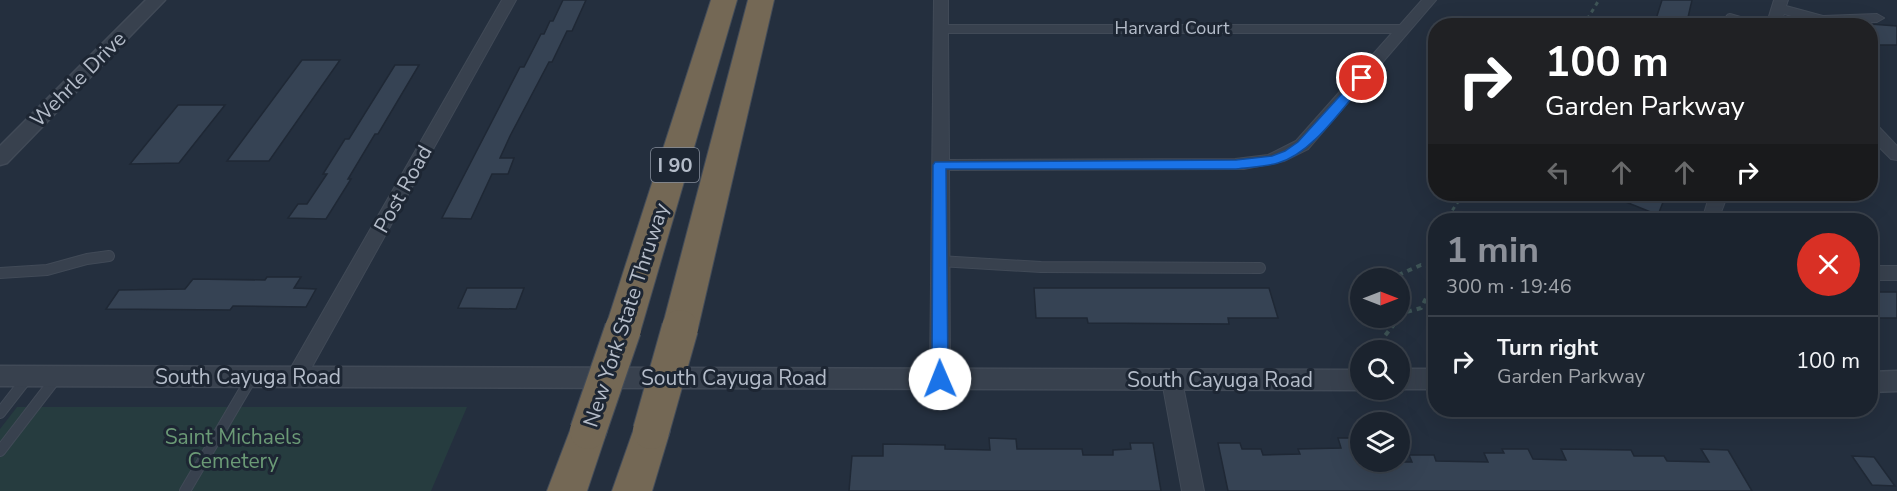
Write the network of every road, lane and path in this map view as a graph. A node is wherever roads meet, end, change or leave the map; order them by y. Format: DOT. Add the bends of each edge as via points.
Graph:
graph roads {
  1 [pos="156,0"];
  2 [pos="509,0"];
  3 [pos="724,0"];
  4 [pos="761,0"];
  5 [pos="941,0"];
  6 [pos="1429,0"];
  7 [pos="1599,0"];
  8 [pos="1780,4"];
  9 [pos="1588,18"];
  10 [pos="1818,18"];
  11 [pos="940,29"];
  12 [pos="1404,29"];
  13 [pos="1878,136"];
  14 [pos="1897,155"];
  15 [pos="0,158"];
  16 [pos="940,165"];
  17 [pos="109,256"];
  18 [pos="939,261"];
  19 [pos="1428,266"];
  20 [pos="1260,268"];
  21 [pos="1410,270"];
  22 [pos="0,273"];
  23 [pos="1878,273"];
  24 [pos="1897,273"];
  25 [pos="1428,295"];
  26 [pos="1410,310"];
  27 [pos="1391,328"];
  28 [pos="1382,340"];
  29 [pos="0,376"];
  30 [pos="28,376"];
  31 [pos="57,376"];
  32 [pos="252,377"];
  33 [pos="297,377"];
  34 [pos="940,379"];
  35 [pos="1428,379"];
  36 [pos="1350,380"];
  37 [pos="1410,380"];
  38 [pos="1172,381"];
  39 [pos="1897,381"];
  40 [pos="1878,382"];
  41 [pos="0,413"];
  42 [pos="0,451"];
  43 [pos="185,491"];
  44 [pos="567,491"];
  45 [pos="632,491"];
  46 [pos="1193,491"];
  1 -- 15 [label="street, Wehrle Drive"];
  2 -- 33 [label="street, Post Road"];
  3 -- 44 [label="highway, New York State Thruway / I 90, bridge" via="623,329"];
  4 -- 45 [label="highway, I 90, bridge" via="680,328"];
  5 -- 11 [label="street"];
  6 -- 12 [label="street"];
  7 -- 9 [label="path"];
  8 -- 10 [label="street"];
  11 -- 12 [label="street, Harvard Court"];
  11 -- 16 [label="street"];
  12 -- 16 [label="street" via="1302,145 1274,160 1245,164"];
  13 -- 14 [label="street"];
  16 -- 18 [label="street"];
  17 -- 22 [label="lane" via="90,256 53,269"];
  18 -- 20 [label="lane" via="1041,267"];
  18 -- 34 [label="street"];
  19 -- 21 [label="path"];
  23 -- 24 [label="street"];
  25 -- 26 [label="path" via="1421,308"];
  27 -- 28 [label="path"];
  29 -- 30 [label="street, South Cayuga Road"];
  30 -- 31 [label="street, South Cayuga Road"];
  30 -- 41 [label="lane"];
  31 -- 32 [label="street, South Cayuga Road"];
  31 -- 42 [label="lane"];
  32 -- 33 [label="street, South Cayuga Road"];
  32 -- 43 [label="lane"];
  33 -- 34 [label="street, South Cayuga Road"];
  34 -- 38 [label="street, South Cayuga Road"];
  35 -- 37 [label="street"];
  36 -- 38 [label="street, South Cayuga Road"];
  38 -- 46 [label="street"];
  39 -- 40 [label="street"];
}
